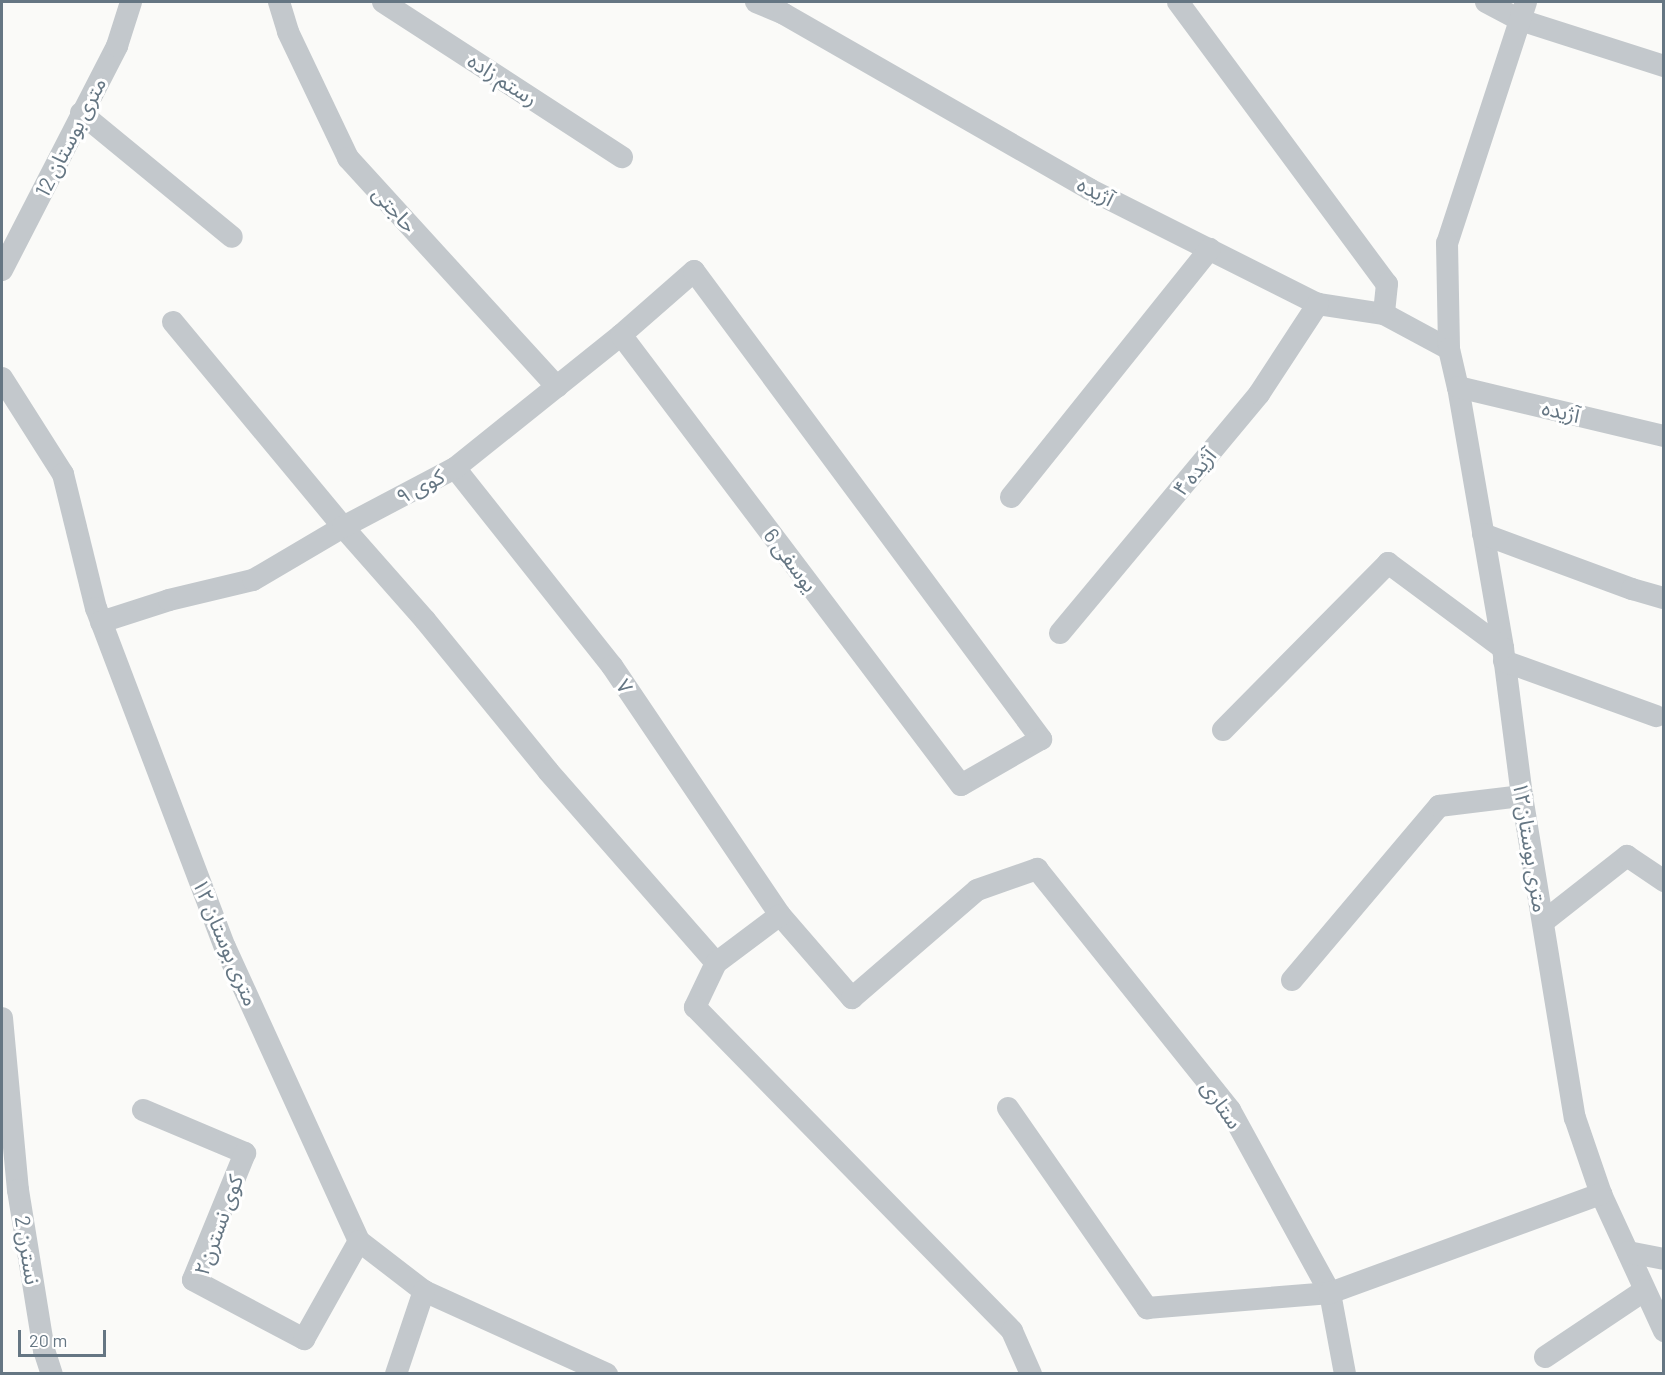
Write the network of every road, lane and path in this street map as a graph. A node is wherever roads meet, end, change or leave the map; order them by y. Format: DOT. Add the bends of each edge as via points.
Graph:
graph roads {
  1 [pos="131,2"];
  2 [pos="279,2"];
  3 [pos="383,2"];
  4 [pos="756,2"];
  5 [pos="1178,2"];
  6 [pos="1485,2"];
  7 [pos="1523,11"];
  8 [pos="1664,66"];
  9 [pos="81,113"];
  10 [pos="622,157"];
  11 [pos="232,237"];
  12 [pos="1210,249"];
  13 [pos="2,270"];
  14 [pos="1318,303"];
  15 [pos="1384,314"];
  16 [pos="173,322"];
  17 [pos="621,335"];
  18 [pos="1449,349"];
  19 [pos="2,378"];
  20 [pos="557,387"];
  21 [pos="1458,387"];
  22 [pos="1664,435"];
  23 [pos="455,468"];
  24 [pos="1011,497"];
  25 [pos="343,527"];
  26 [pos="1483,534"];
  27 [pos="1664,598"];
  28 [pos="101,622"];
  29 [pos="1060,633"];
  30 [pos="1503,655"];
  31 [pos="1656,716"];
  32 [pos="1223,730"];
  33 [pos="961,785"];
  34 [pos="1522,796"];
  35 [pos="1037,869"];
  36 [pos="1664,881"];
  37 [pos="780,915"];
  38 [pos="1543,922"];
  39 [pos="716,963"];
  40 [pos="1292,980"];
  41 [pos="2,1018"];
  42 [pos="1008,1108"];
  43 [pos="143,1110"];
  44 [pos="1601,1194"];
  45 [pos="359,1241"];
  46 [pos="1628,1252"];
  47 [pos="1664,1259"];
  48 [pos="1645,1290"];
  49 [pos="424,1291"];
  50 [pos="1330,1293"];
  51 [pos="1664,1331"];
  52 [pos="1545,1357"];
  53 [pos="52,1374"];
  54 [pos="396,1374"];
  55 [pos="607,1374"];
  56 [pos="1030,1374"];
  57 [pos="1345,1374"];
  1 -- 9 [label="street, 12 متری بوستان" via="117,46"];
  2 -- 20 [label="street, حاجتی" via="288,32 348,158"];
  3 -- 10 [label="street, رستم زاده"];
  4 -- 12 [label="street, آژیده" via="784,14 1089,189"];
  5 -- 15 [label="street" via="1387,284"];
  6 -- 7 [label="street"];
  7 -- 8 [label="street"];
  7 -- 18 [label="street, ۱۲متری بوستان" via="1448,243"];
  9 -- 11 [label="street"];
  9 -- 13 [label="street, 12 متری بوستان"];
  12 -- 14 [label="street, آژیده"];
  12 -- 24 [label="street"];
  14 -- 15 [label="street, آژیده"];
  14 -- 29 [label="street, ۴ آژیده" via="1259,394"];
  15 -- 18 [label="street, آژیده"];
  16 -- 25 [label="street"];
  17 -- 20 [label="street, کوی ۹"];
  17 -- 33 [label="street, یوسفی 6"];
  17 -- 33 [label="street, کوی ۹" via="694,271 1041,739"];
  18 -- 21 [label="street, ۱۲متری بوستان"];
  19 -- 28 [label="street, ۱۲ متری بوستان" via="63,474"];
  20 -- 23 [label="street, کوی ۹"];
  21 -- 22 [label="street, آژیده"];
  21 -- 26 [label="street, ۱۲متری بوستان"];
  23 -- 25 [label="street, کوی ۹"];
  23 -- 37 [label="street, ۷" via="612,666"];
  25 -- 28 [label="street, کوی ۹" via="253,580 169,600"];
  25 -- 39 [label="street"];
  26 -- 27 [label="street"];
  26 -- 30 [label="street, ۱۲متری بوستان"];
  28 -- 45 [label="street, ۱۲ متری بوستان" via="225,947"];
  30 -- 31 [label="street"];
  30 -- 32 [label="street" via="1388,563"];
  30 -- 34 [label="street, ۱۲متری بوستان"];
  34 -- 38 [label="street, ۱۲متری بوستان"];
  34 -- 40 [label="street" via="1439,806"];
  35 -- 37 [label="street, ۷" via="977,890 852,998"];
  35 -- 50 [label="street, ستاری" via="1230,1110"];
  36 -- 38 [label="street" via="1627,856"];
  37 -- 39 [label="street"];
  38 -- 44 [label="street, ۱۲متری بوستان" via="1575,1118"];
  39 -- 56 [label="street" via="695,1006 1012,1331"];
  41 -- 53 [label="street, نسترن 2" via="18,1190"];
  42 -- 50 [label="street" via="1147,1308"];
  43 -- 45 [label="street, کوی نسترن۲" via="245,1152 193,1280 304,1339"];
  44 -- 46 [label="street, ۱۲متری بوستان"];
  44 -- 50 [label="street"];
  45 -- 49 [label="street, ۱۲ متری بوستان"];
  46 -- 47 [label="street"];
  46 -- 48 [label="street, ۱۲متری بوستان"];
  48 -- 51 [label="street, ۱۲متری بوستان"];
  48 -- 52 [label="street"];
  49 -- 54 [label="street"];
  49 -- 55 [label="street, ۱۲ متری بوستان"];
  50 -- 57 [label="street, ستاری"];
}
